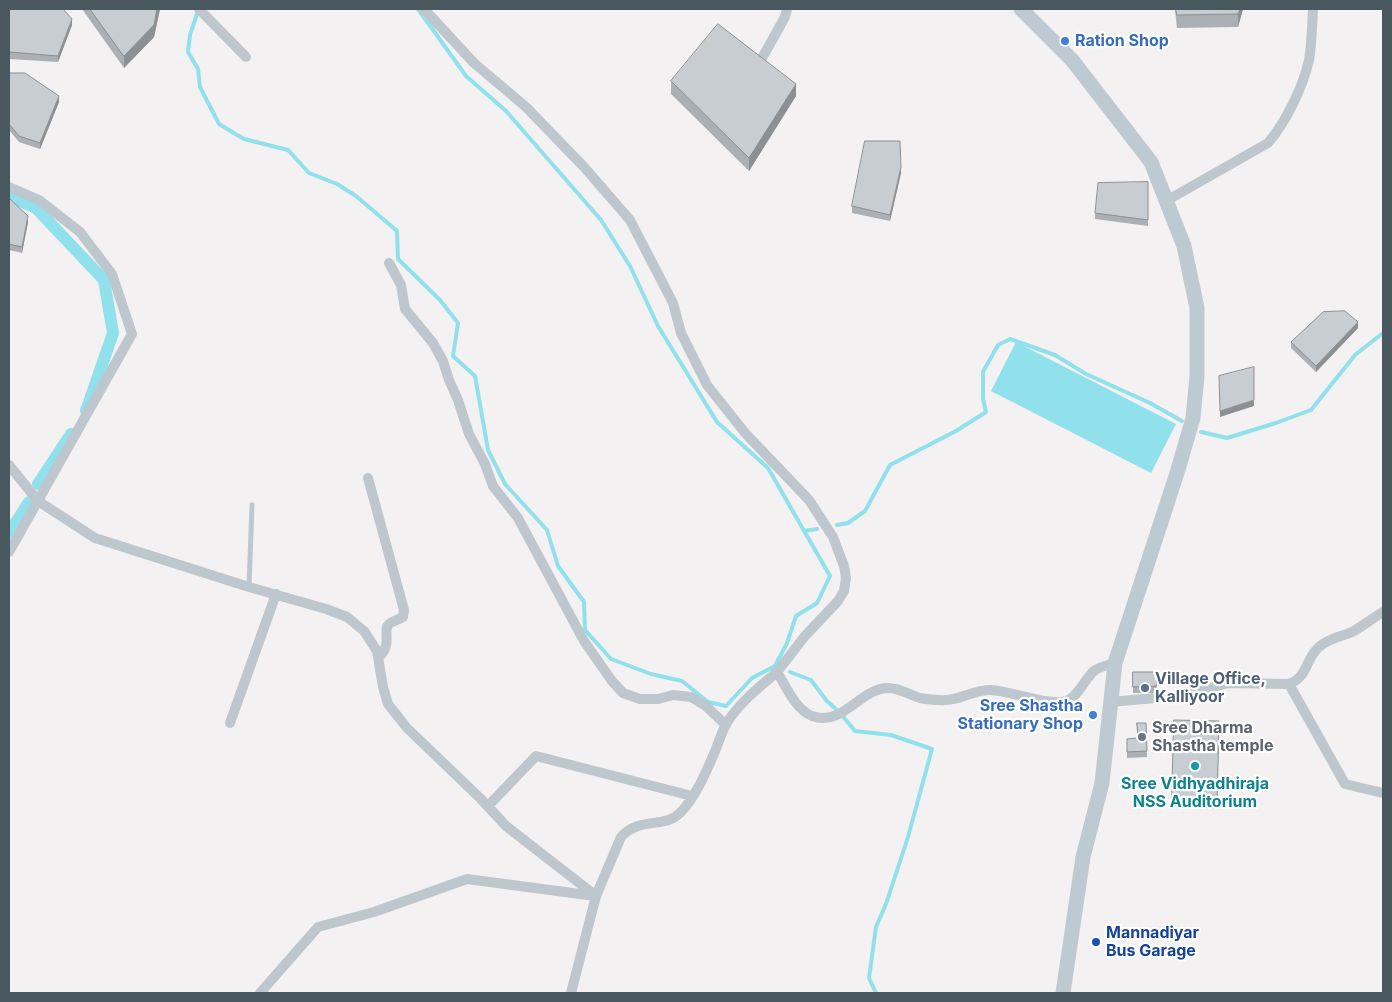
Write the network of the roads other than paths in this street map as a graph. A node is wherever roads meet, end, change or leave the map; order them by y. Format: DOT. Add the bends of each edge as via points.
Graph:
graph roads {
  1 [pos="199,9"];
  2 [pos="424,9"];
  3 [pos="787,9"];
  4 [pos="1021,9"];
  5 [pos="1313,9"];
  6 [pos="246,57"];
  7 [pos="752,77"];
  8 [pos="9,187"];
  9 [pos="1166,201"];
  10 [pos="389,263"];
  11 [pos="9,465"];
  12 [pos="368,478"];
  13 [pos="38,501"];
  14 [pos="252,505"];
  15 [pos="9,552"];
  16 [pos="249,587"];
  17 [pos="276,594"];
  18 [pos="1383,612"];
  19 [pos="379,657"];
  20 [pos="1116,663"];
  21 [pos="777,672"];
  22 [pos="1289,684"];
  23 [pos="1111,702"];
  24 [pos="230,723"];
  25 [pos="726,725"];
  26 [pos="1383,793"];
  27 [pos="692,796"];
  28 [pos="488,806"];
  29 [pos="596,896"];
  30 [pos="260,993"];
  31 [pos="571,993"];
  32 [pos="1063,993"];
  1 -- 6 [label="street"];
  2 -- 21 [label="street" via="474,63 532,114 584,167 630,220 673,302 681,333 707,385 746,434 808,500 833,537 845,572 844,591"];
  3 -- 7 [label="street"];
  4 -- 9 [label="main road" via="1072,60 1151,162"];
  5 -- 9 [label="street" via="1309,59 1300,87 1276,134 1268,143"];
  8 -- 13 [label="street" via="39,200 80,232 112,274 132,334"];
  9 -- 20 [label="main road" via="1184,246 1196,308 1197,376 1193,418"];
  10 -- 25 [label="street" via="401,285 405,310 433,343 443,361 468,434 493,486 518,518 584,641 612,681 623,693 640,699 673,695 691,697"];
  11 -- 13 [label="street"];
  12 -- 19 [label="street" via="404,610 403,616 386,628 386,649"];
  13 -- 15 [label="street"];
  13 -- 16 [label="street" via="95,538"];
  14 -- 16 [label="lane"];
  16 -- 17 [label="street"];
  17 -- 19 [label="street" via="347,617 364,631"];
  17 -- 24 [label="street"];
  18 -- 22 [label="street" via="1350,633 1330,638 1317,648 1303,675"];
  19 -- 28 [label="street" via="388,704 407,728"];
  20 -- 21 [label="street" via="1096,669 1068,700 1056,701 990,690 940,700 888,688 862,697 841,714 826,719 799,707"];
  20 -- 23 [label="main road"];
  21 -- 25 [label="street" via="741,705"];
  22 -- 23 [label="street" via="1228,683 1187,695"];
  22 -- 26 [label="street" via="1345,784"];
  23 -- 32 [label="main road" via="1102,783 1083,857"];
  25 -- 27 [label="street" via="704,778"];
  27 -- 28 [label="street" via="536,756"];
  27 -- 29 [label="street" via="679,814 667,820 639,824 621,837"];
  28 -- 29 [label="street" via="506,826"];
  29 -- 30 [label="street" via="467,879 374,912 318,927"];
  29 -- 31 [label="street"];
}
